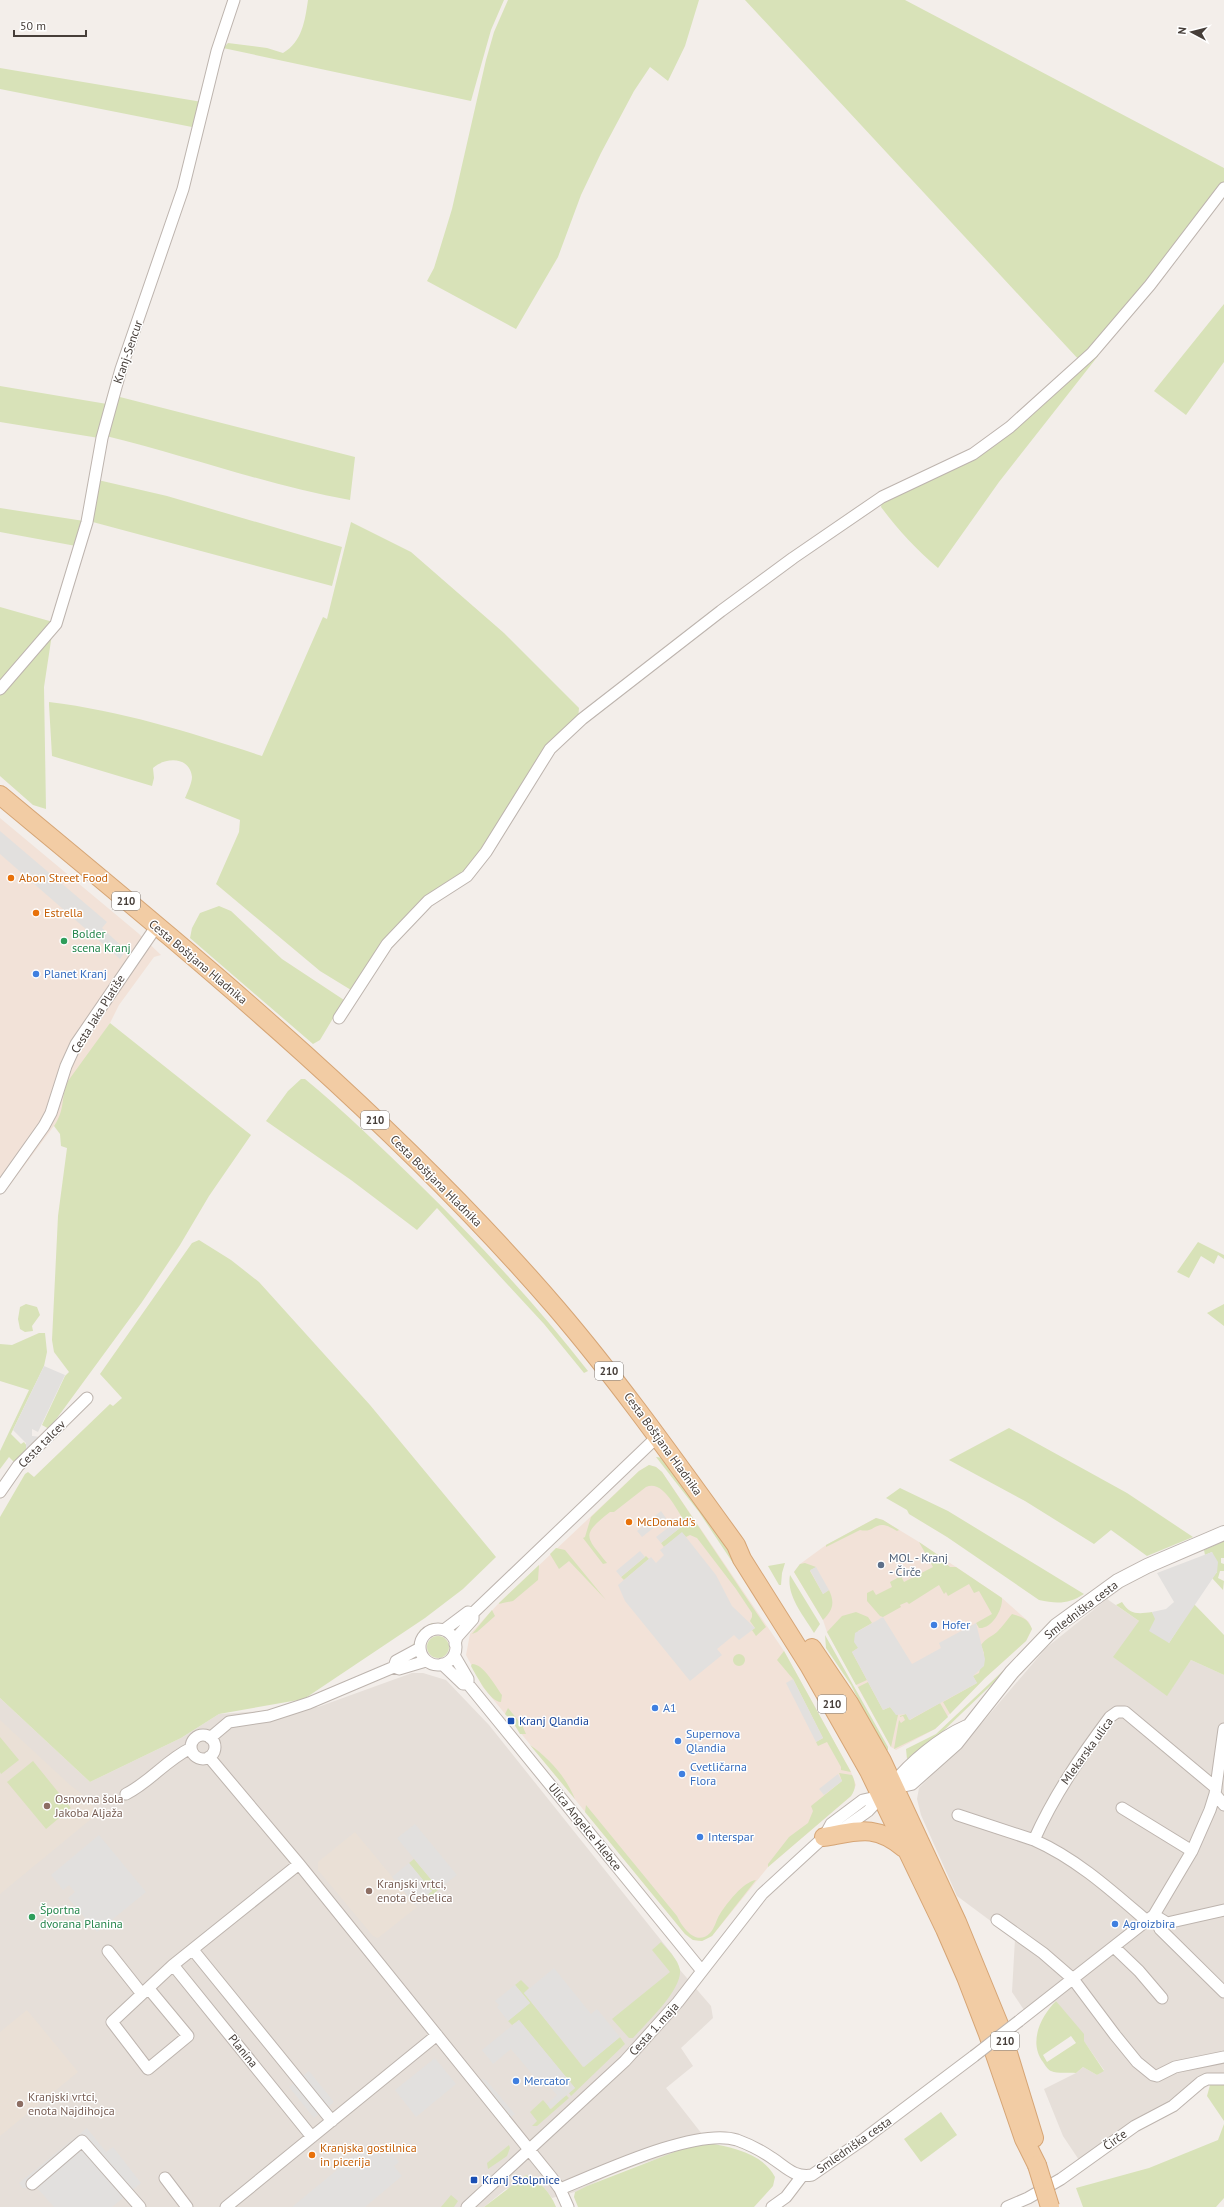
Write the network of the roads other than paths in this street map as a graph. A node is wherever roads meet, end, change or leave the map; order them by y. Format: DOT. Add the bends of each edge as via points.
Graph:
graph roads {
  1 [pos="234,0"];
  2 [pos="1224,188"];
  3 [pos="0,689"];
  4 [pos="0,795"];
  5 [pos="156,927"];
  6 [pos="339,1018"];
  7 [pos="0,1188"];
  8 [pos="87,1398"];
  9 [pos="657,1437"];
  10 [pos="0,1492"];
  11 [pos="1224,1533"];
  12 [pos="736,1545"];
  13 [pos="473,1613"];
  14 [pos="444,1630"];
  15 [pos="420,1648"];
  16 [pos="455,1650"];
  17 [pos="426,1661"];
  18 [pos="442,1664"];
  19 [pos="394,1667"];
  20 [pos="468,1684"];
  21 [pos="1224,1729"];
  22 [pos="210,1738"];
  23 [pos="1222,1745"];
  24 [pos="191,1748"];
  25 [pos="209,1757"];
  26 [pos="1215,1791"];
  27 [pos="887,1792"];
  28 [pos="126,1794"];
  29 [pos="1224,1805"];
  30 [pos="1122,1808"];
  31 [pos="958,1816"];
  32 [pos="824,1837"];
  33 [pos="1034,1840"];
  34 [pos="906,1850"];
  35 [pos="1192,1851"];
  36 [pos="299,1864"];
  37 [pos="1224,1910"];
  38 [pos="1151,1919"];
  39 [pos="997,1920"];
  40 [pos="1114,1948"];
  41 [pos="193,1950"];
  42 [pos="108,1951"];
  43 [pos="173,1965"];
  44 [pos="702,1971"];
  45 [pos="1073,1979"];
  46 [pos="146,1991"];
  47 [pos="1224,1992"];
  48 [pos="1162,1998"];
  49 [pos="437,2035"];
  50 [pos="1224,2056"];
  51 [pos="1224,2079"];
  52 [pos="332,2121"];
  53 [pos="312,2137"];
  54 [pos="529,2149"];
  55 [pos="1037,2165"];
  56 [pos="802,2176"];
  57 [pos="165,2178"];
  58 [pos="32,2184"];
  59 [pos="560,2189"];
  60 [pos="140,2207"];
  61 [pos="187,2207"];
  62 [pos="226,2207"];
  63 [pos="467,2207"];
  64 [pos="568,2207"];
  65 [pos="772,2207"];
  66 [pos="1007,2207"];
  67 [pos="1050,2207"];
  1 -- 3 [label="street, Kranj-Sencur" via="217,51 183,190 121,369 102,438 87,522 56,624"];
  2 -- 6 [label="street" via="1150,285 1092,353 1010,426 973,454 882,497 733,602 582,718 550,749 486,852 467,876 428,902 388,944"];
  4 -- 5 [label="main road, Cesta Boštjana Hladnika / 210"];
  5 -- 7 [label="street, Cesta Jaka Platiše" via="76,1044 51,1113"];
  5 -- 9 [label="main road, Cesta Boštjana Hladnika / 210" via="343,1089 443,1186 556,1308 616,1379"];
  8 -- 10 [label="street, Cesta talcev" via="18,1466"];
  9 -- 12 [label="main road, Cesta Boštjana Hladnika / 210"];
  9 -- 13 [label="street"];
  11 -- 27 [label="street, Smledniška cesta" via="1146,1566 1118,1581 1087,1603 1041,1640 968,1727 948,1735 905,1770"];
  12 -- 27 [label="main road, Cesta Boštjana Hladnika / 210" via="742,1559"];
  12 -- 27 [label="main road, 210" via="755,1565 849,1703 882,1761"];
  13 -- 14 [label="street" via="468,1612"];
  13 -- 16 [label="street" via="473,1619 457,1637"];
  14 -- 15 [label="street" via="427,1632"];
  14 -- 16 [label="street" via="452,1635"];
  15 -- 17 [label="street"];
  15 -- 19 [label="street" via="396,1661"];
  16 -- 18 [label="street" via="449,1661"];
  16 -- 20 [label="street"];
  17 -- 18 [label="street"];
  17 -- 19 [label="street" via="399,1669"];
  18 -- 20 [label="street" via="463,1684"];
  19 -- 22 [label="street" via="308,1703 269,1716 229,1722"];
  20 -- 44 [label="street, Ulica Angelce Hlebce"];
  21 -- 23 [label="street, Smledniška cesta"];
  22 -- 24 [label="street" via="203,1735 195,1738"];
  22 -- 25 [label="street" via="214,1747"];
  23 -- 26 [label="street, Smledniška cesta"];
  24 -- 25 [label="street" via="196,1757"];
  24 -- 28 [label="street" via="176,1755 135,1790"];
  25 -- 36 [label="street"];
  26 -- 29 [label="street"];
  26 -- 33 [label="street, Mlekarska ulica" via="1125,1712 1117,1712 1110,1717 1068,1777 1047,1810"];
  26 -- 35 [label="street, Smledniška cesta" via="1210,1810"];
  27 -- 32 [label="street, Cesta 1. maja" via="863,1800 830,1824"];
  27 -- 34 [label="main road, 210"];
  27 -- 55 [label="main road, 210" via="957,1922 1000,2027 1034,2133"];
  30 -- 35 [label="street"];
  31 -- 33 [label="street"];
  32 -- 34 [label="main road" via="874,1831 891,1838"];
  32 -- 44 [label="street, Cesta 1. maja" via="762,1894"];
  33 -- 38 [label="street" via="1077,1864"];
  34 -- 55 [label="main road, 210" via="966,1977 1024,2139"];
  35 -- 38 [label="street, Smledniška cesta"];
  36 -- 41 [label="street"];
  36 -- 49 [label="street"];
  37 -- 38 [label="street" via="1167,1923"];
  38 -- 40 [label="street, Smledniška cesta"];
  38 -- 47 [label="street"];
  39 -- 45 [label="street" via="1043,1953"];
  40 -- 45 [label="street, Smledniška cesta"];
  40 -- 48 [label="street" via="1139,1971"];
  41 -- 43 [label="street"];
  41 -- 52 [label="street, Planina"];
  42 -- 46 [label="street"];
  43 -- 46 [label="street"];
  43 -- 53 [label="street, Planina"];
  44 -- 54 [label="street, Cesta 1. maja" via="674,2008 625,2061"];
  45 -- 50 [label="street" via="1131,2054 1142,2066 1157,2076 1175,2067"];
  45 -- 56 [label="street, Smledniška cesta, bridge" via="864,2139 812,2175"];
  46 -- 46 [label="street" via="112,2022 148,2068 188,2036"];
  49 -- 52 [label="street"];
  49 -- 54 [label="street"];
  51 -- 66 [label="street, Čirče" via="1207,2079 1201,2082 1173,2106 1135,2126 1061,2179"];
  52 -- 53 [label="street"];
  53 -- 62 [label="street"];
  54 -- 59 [label="street"];
  54 -- 63 [label="street, Cesta 1. maja"];
  55 -- 67 [label="main road, 210, bridge"];
  56 -- 59 [label="street, Smledniška cesta" via="792,2173 771,2157 736,2140 710,2138 667,2147"];
  56 -- 65 [label="street" via="786,2197"];
  57 -- 61 [label="street"];
  58 -- 60 [label="street" via="82,2141"];
  59 -- 64 [label="street"];
}
